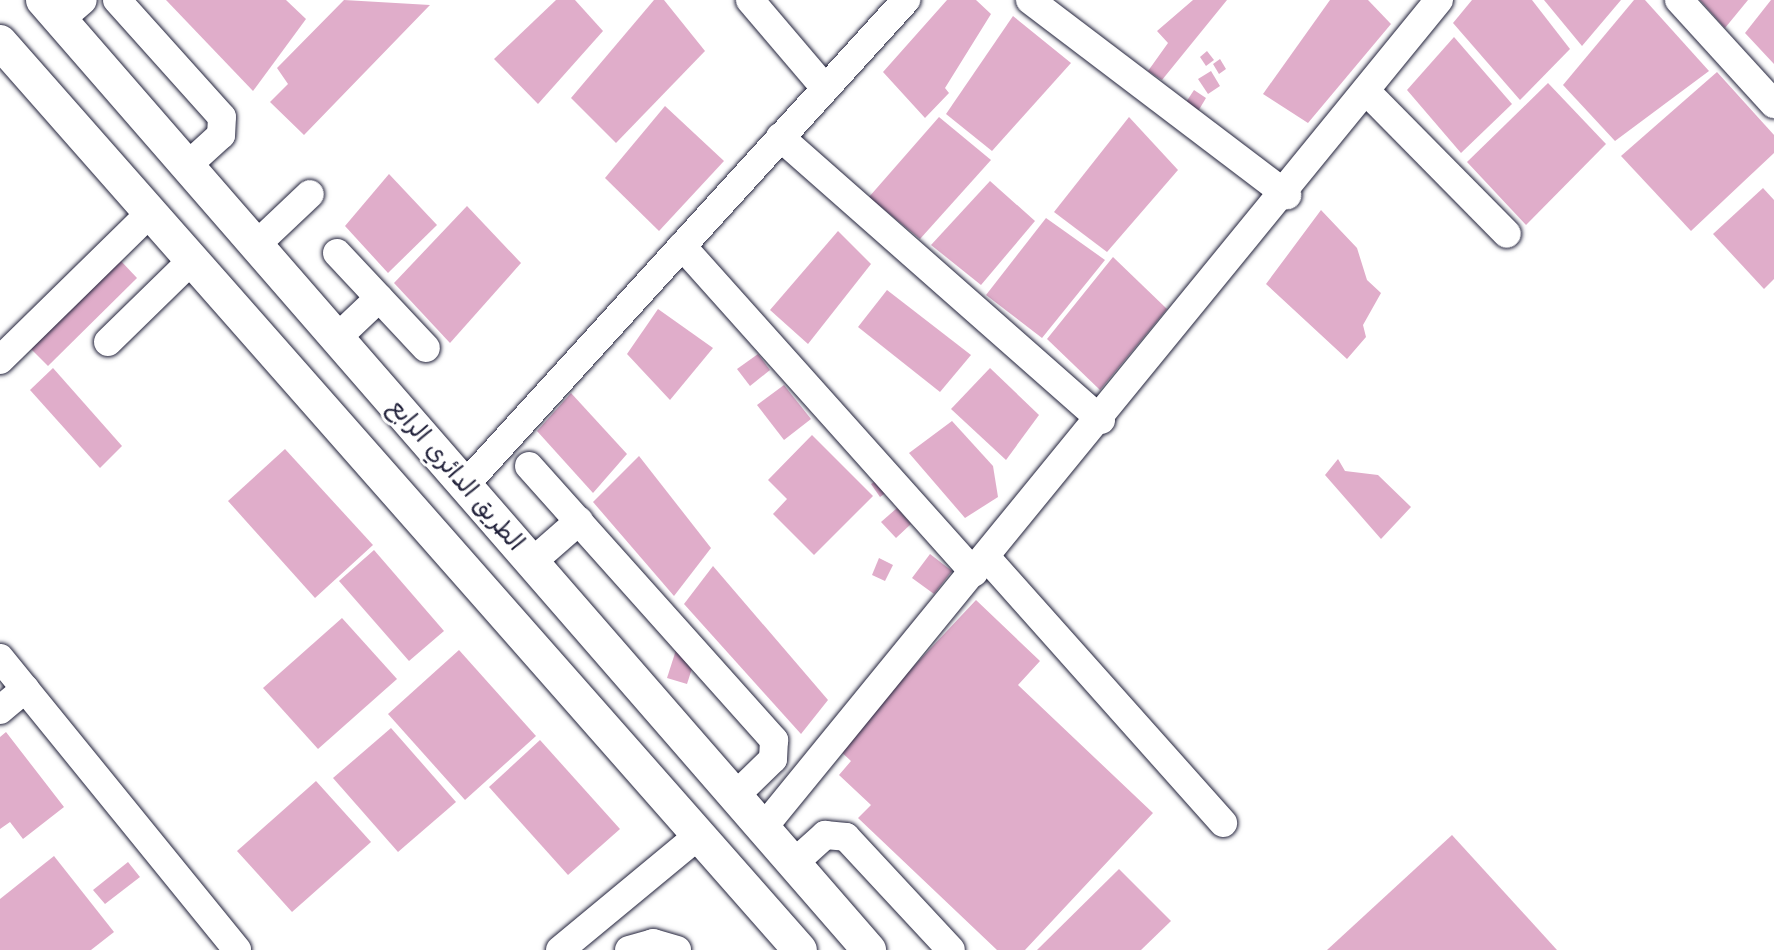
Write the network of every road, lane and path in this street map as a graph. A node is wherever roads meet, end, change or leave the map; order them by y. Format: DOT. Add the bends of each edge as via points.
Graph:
graph roads {
  1 [pos="117,0"];
  2 [pos="750,0"];
  3 [pos="906,0"];
  4 [pos="1030,0"];
  5 [pos="1439,0"];
  6 [pos="1679,0"];
  7 [pos="62,7"];
  8 [pos="0,42"];
  9 [pos="825,88"];
  10 [pos="1367,92"];
  11 [pos="1774,104"];
  12 [pos="780,137"];
  13 [pos="187,166"];
  14 [pos="310,194"];
  15 [pos="1287,195"];
  16 [pos="150,213"];
  17 [pos="1507,234"];
  18 [pos="256,245"];
  19 [pos="682,246"];
  20 [pos="337,253"];
  21 [pos="192,260"];
  22 [pos="379,298"];
  23 [pos="337,338"];
  24 [pos="108,342"];
  25 [pos="426,348"];
  26 [pos="0,360"];
  27 [pos="1101,420"];
  28 [pos="529,466"];
  29 [pos="465,485"];
  30 [pos="579,521"];
  31 [pos="531,563"];
  32 [pos="980,565"];
  33 [pos="0,658"];
  34 [pos="614,658"];
  35 [pos="25,689"];
  36 [pos="575,695"];
  37 [pos="0,710"];
  38 [pos="735,796"];
  39 [pos="1223,823"];
  40 [pos="763,828"];
  41 [pos="698,836"];
  42 [pos="794,863"];
  43 [pos="237,950"];
  44 [pos="560,950"];
  45 [pos="629,950"];
  46 [pos="677,950"];
  47 [pos="800,950"];
  48 [pos="869,950"];
  49 [pos="951,950"];
  1 -- 13 [label="street" via="222,117 221,135"];
  2 -- 9 [label="street"];
  3 -- 9 [label="street"];
  4 -- 15 [label="street"];
  5 -- 10 [label="street"];
  6 -- 11 [label="street"];
  7 -- 13 [label="main road, الطريق الدائري الرابع"];
  8 -- 16 [label="main road"];
  9 -- 12 [label="street"];
  10 -- 15 [label="street"];
  10 -- 17 [label="street"];
  12 -- 19 [label="street"];
  12 -- 27 [label="street"];
  13 -- 18 [label="main road, الطريق الدائري الرابع"];
  14 -- 18 [label="street"];
  15 -- 27 [label="street"];
  16 -- 21 [label="main road"];
  16 -- 26 [label="street"];
  18 -- 23 [label="main road, الطريق الدائري الرابع"];
  19 -- 29 [label="street"];
  19 -- 32 [label="street"];
  20 -- 22 [label="street"];
  21 -- 24 [label="street"];
  21 -- 36 [label="main road"];
  22 -- 23 [label="street"];
  22 -- 25 [label="street"];
  23 -- 29 [label="main road, الطريق الدائري الرابع"];
  27 -- 32 [label="street"];
  28 -- 30 [label="street"];
  29 -- 31 [label="main road, الطريق الدائري الرابع"];
  30 -- 31 [label="street"];
  30 -- 38 [label="street" via="774,740 773,759"];
  31 -- 34 [label="main road, الطريق الدائري الرابع"];
  32 -- 39 [label="street"];
  32 -- 40 [label="street"];
  33 -- 35 [label="street"];
  34 -- 36 [label="main road"];
  34 -- 38 [label="main road, الطريق الدائري الرابع"];
  35 -- 37 [label="street"];
  35 -- 43 [label="street"];
  36 -- 41 [label="main road"];
  38 -- 40 [label="main road, الطريق الدائري الرابع"];
  40 -- 42 [label="main road, الطريق الدائري الرابع"];
  41 -- 44 [label="street"];
  41 -- 47 [label="main road"];
  42 -- 48 [label="main road, الطريق الدائري الرابع"];
  42 -- 49 [label="street" via="825,835 846,837"];
  45 -- 46 [label="street" via="653,943"];
}
